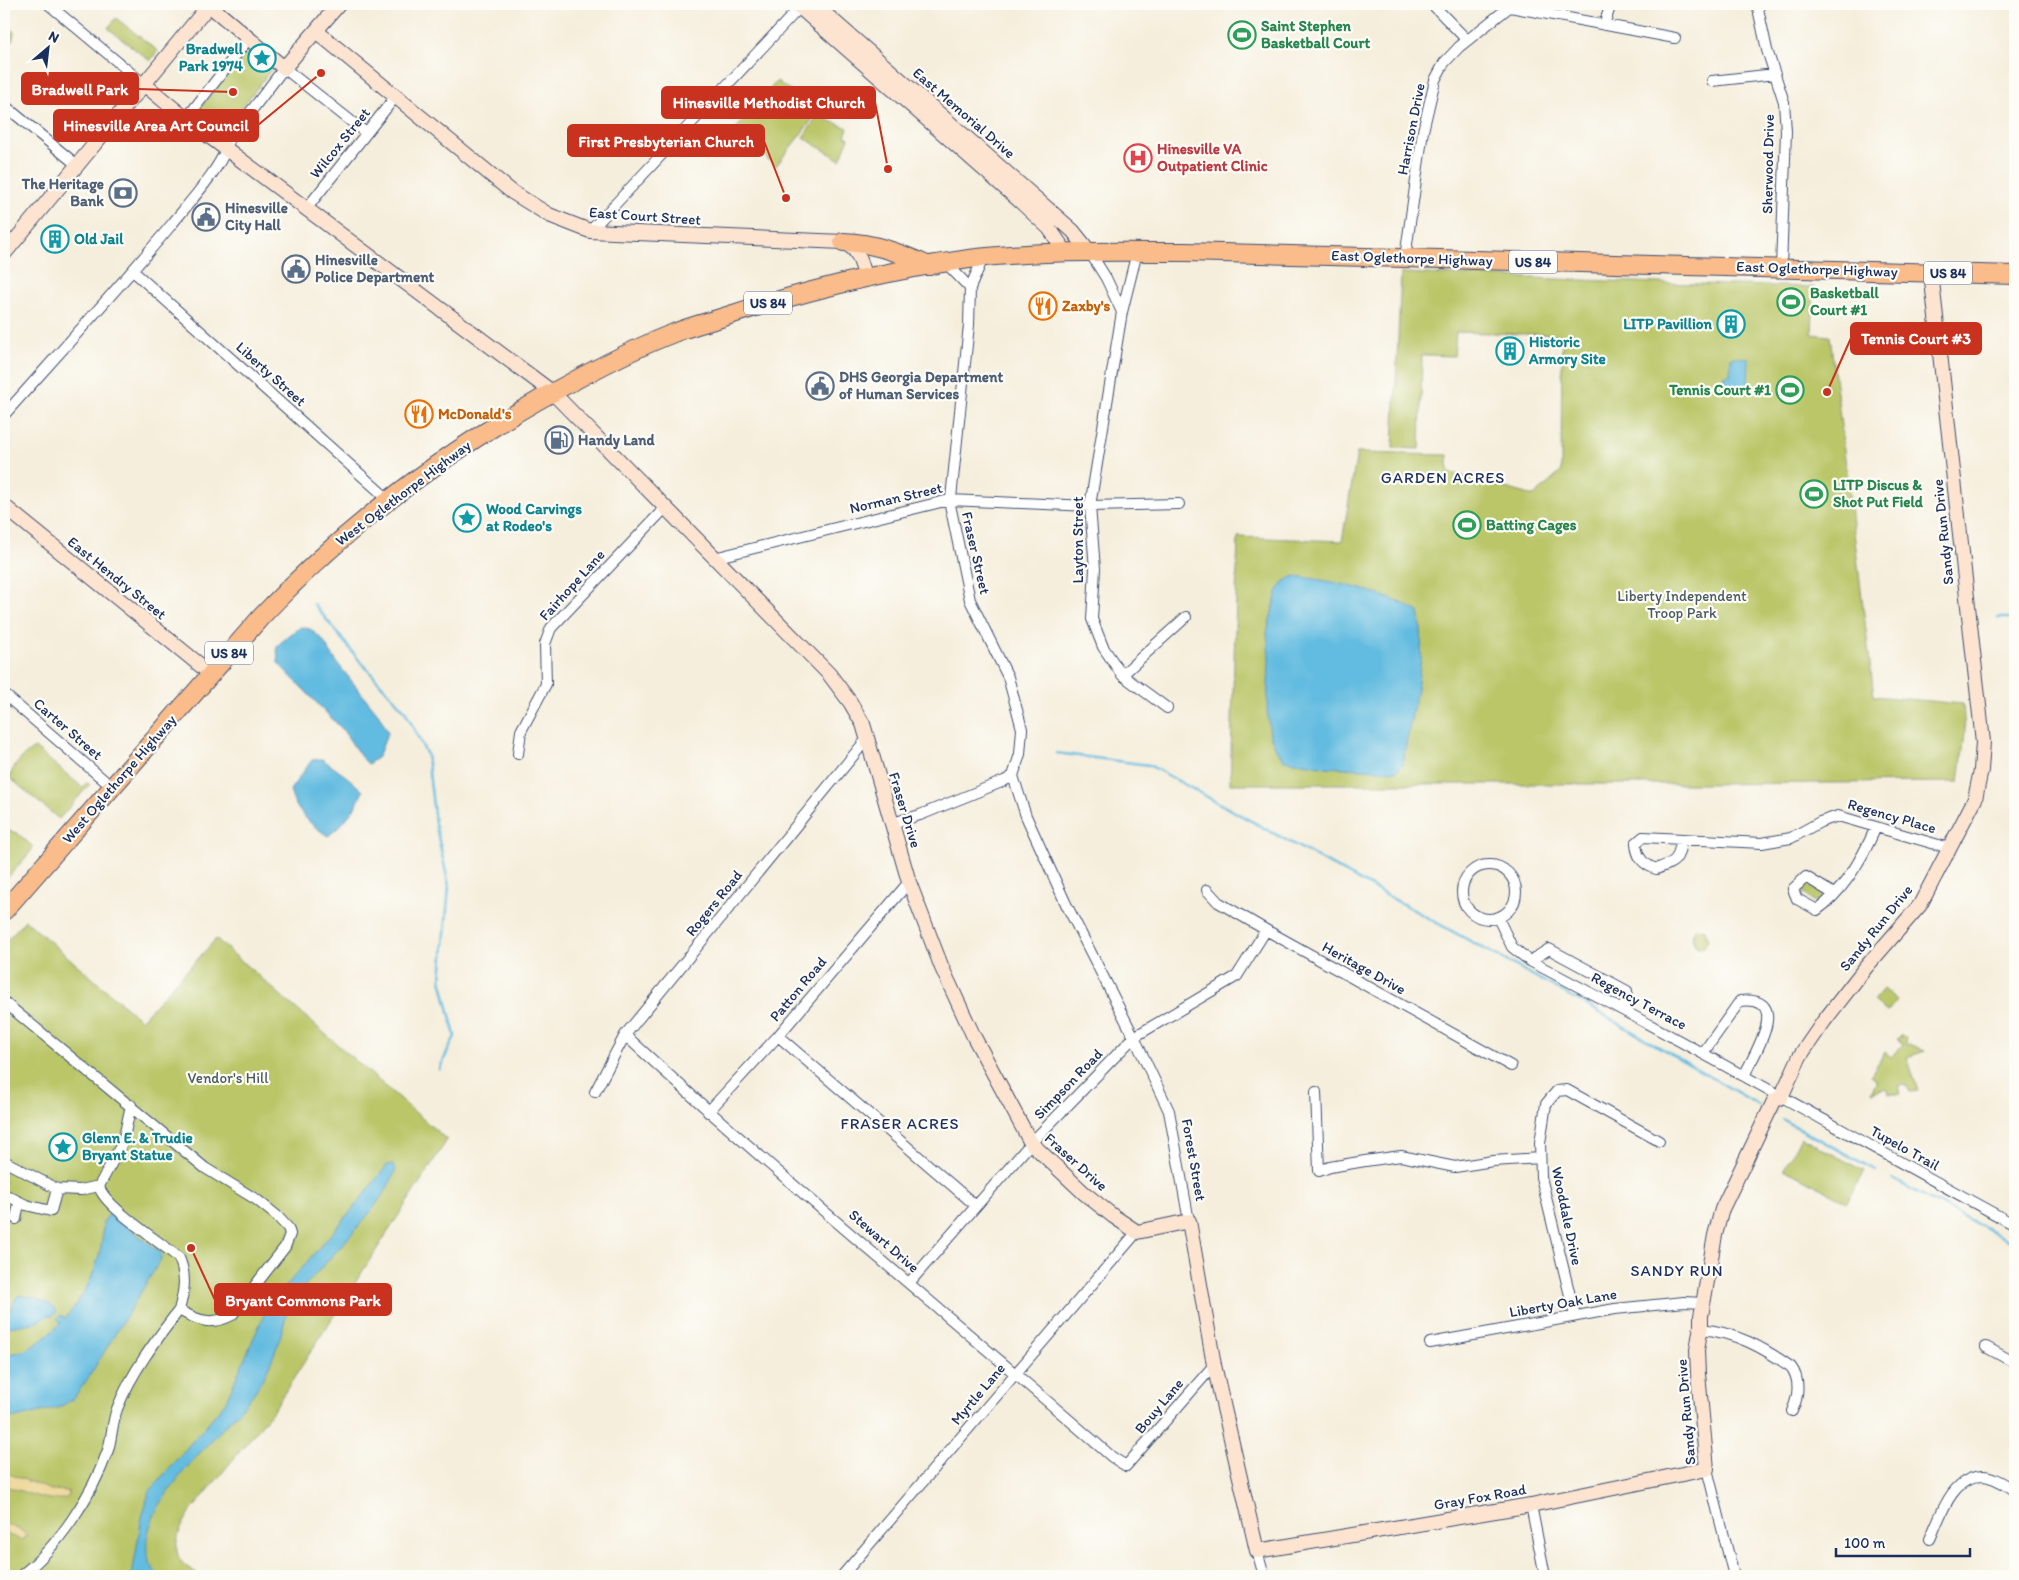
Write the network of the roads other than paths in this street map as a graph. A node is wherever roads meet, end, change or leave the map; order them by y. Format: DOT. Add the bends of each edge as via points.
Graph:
graph roads {
  1 [pos="48,4"];
  2 [pos="210,4"];
  3 [pos="339,4"];
  4 [pos="814,4"];
  5 [pos="1432,4"];
  6 [pos="1611,4"];
  7 [pos="1757,4"];
  8 [pos="800,5"];
  9 [pos="1512,5"];
  10 [pos="1604,25"];
  11 [pos="316,31"];
  12 [pos="249,38"];
  13 [pos="1676,38"];
  14 [pos="1467,40"];
  15 [pos="284,68"];
  16 [pos="1775,74"];
  17 [pos="1712,81"];
  18 [pos="144,84"];
  19 [pos="396,96"];
  20 [pos="4,105"];
  21 [pos="186,119"];
  22 [pos="366,133"];
  23 [pos="227,150"];
  24 [pos="77,165"];
  25 [pos="307,208"];
  26 [pos="590,231"];
  27 [pos="843,242"];
  28 [pos="1065,251"];
  29 [pos="1089,251"];
  30 [pos="1137,252"];
  31 [pos="4,254"];
  32 [pos="983,258"];
  33 [pos="1405,258"];
  34 [pos="937,264"];
  35 [pos="1781,268"];
  36 [pos="133,271"];
  37 [pos="1931,272"];
  38 [pos="2015,275"];
  39 [pos="866,278"];
  40 [pos="970,288"];
  41 [pos="1122,312"];
  42 [pos="552,392"];
  43 [pos="4,415"];
  44 [pos="388,500"];
  45 [pos="949,500"];
  46 [pos="1179,504"];
  47 [pos="4,506"];
  48 [pos="1090,506"];
  49 [pos="665,508"];
  50 [pos="714,558"];
  51 [pos="1186,617"];
  52 [pos="211,674"];
  53 [pos="1122,676"];
  54 [pos="4,694"];
  55 [pos="1167,708"];
  56 [pos="866,740"];
  57 [pos="518,754"];
  58 [pos="1013,776"];
  59 [pos="112,787"];
  60 [pos="892,823"];
  61 [pos="1876,827"];
  62 [pos="1682,839"];
  63 [pos="1949,848"];
  64 [pos="909,882"];
  65 [pos="1207,890"];
  66 [pos="1834,894"];
  67 [pos="4,911"];
  68 [pos="1498,918"];
  69 [pos="1266,930"];
  70 [pos="1530,961"];
  71 [pos="4,1002"];
  72 [pos="1624,1010"];
  73 [pos="625,1035"];
  74 [pos="778,1036"];
  75 [pos="1134,1037"];
  76 [pos="1703,1053"];
  77 [pos="1511,1066"];
  78 [pos="1744,1076"];
  79 [pos="595,1092"];
  80 [pos="1316,1092"];
  81 [pos="1781,1097"];
  82 [pos="131,1105"];
  83 [pos="708,1112"];
  84 [pos="1659,1141"];
  85 [pos="1031,1143"];
  86 [pos="1540,1158"];
  87 [pos="4,1161"];
  88 [pos="99,1186"];
  89 [pos="57,1189"];
  90 [pos="4,1194"];
  91 [pos="19,1203"];
  92 [pos="976,1206"];
  93 [pos="16,1219"];
  94 [pos="1189,1221"];
  95 [pos="2015,1225"];
  96 [pos="1137,1232"];
  97 [pos="909,1283"];
  98 [pos="1703,1303"];
  99 [pos="179,1310"];
  100 [pos="1575,1316"];
  101 [pos="1701,1329"];
  102 [pos="1430,1343"];
  103 [pos="1986,1347"];
  104 [pos="2015,1363"];
  105 [pos="1214,1365"];
  106 [pos="1014,1374"];
  107 [pos="1792,1411"];
  108 [pos="1126,1466"];
  109 [pos="1707,1470"];
  110 [pos="2015,1490"];
  111 [pos="1531,1505"];
  112 [pos="1930,1539"];
  113 [pos="1257,1551"];
  114 [pos="20,1576"];
  115 [pos="842,1576"];
  116 [pos="1264,1576"];
  117 [pos="1545,1576"];
  118 [pos="1734,1576"];
  1 -- 18 [label="street"];
  2 -- 12 [label="street"];
  2 -- 18 [label="street"];
  3 -- 11 [label="street"];
  4 -- 29 [label="street, East Memorial Drive" via="1073,231"];
  5 -- 14 [label="street"];
  6 -- 10 [label="street"];
  7 -- 16 [label="street, Sherwood Drive"];
  8 -- 26 [label="street"];
  8 -- 28 [label="street, East Memorial Drive" via="1028,208 1049,228"];
  9 -- 10 [label="street, Harrison Drive"];
  9 -- 14 [label="street, Harrison Drive"];
  10 -- 13 [label="street, Harrison Drive"];
  11 -- 15 [label="street"];
  11 -- 19 [label="street, East Court Street"];
  12 -- 15 [label="street"];
  12 -- 21 [label="street"];
  14 -- 33 [label="street, Harrison Drive" via="1444,63 1435,80 1423,131"];
  15 -- 22 [label="street"];
  15 -- 23 [label="street" via="229,140"];
  16 -- 17 [label="street"];
  16 -- 35 [label="street, Sherwood Drive" via="1784,102 1786,131"];
  18 -- 21 [label="street, Fraser Drive"];
  18 -- 24 [label="street"];
  19 -- 22 [label="street, Wilcox Street"];
  19 -- 26 [label="street, East Court Street" via="512,192 549,215"];
  20 -- 24 [label="street"];
  21 -- 23 [label="street, Fraser Drive"];
  22 -- 25 [label="street, Wilcox Street"];
  23 -- 25 [label="street, Fraser Drive"];
  23 -- 36 [label="street" via="197,194"];
  24 -- 31 [label="street"];
  25 -- 42 [label="street, Fraser Drive"];
  26 -- 27 [label="street, East Court Street"];
  27 -- 34 [label="highway" via="862,242"];
  27 -- 39 [label="street" via="856,250"];
  28 -- 29 [label="highway, East Oglethorpe Highway / US 84"];
  28 -- 32 [label="highway, East Oglethorpe Highway / US 84"];
  29 -- 30 [label="highway, East Oglethorpe Highway / US 84"];
  29 -- 41 [label="street"];
  30 -- 33 [label="highway, East Oglethorpe Highway / US 84"];
  30 -- 41 [label="street, Layton Street"];
  32 -- 34 [label="highway, East Oglethorpe Highway / US 84"];
  32 -- 40 [label="street, Fraser Street"];
  33 -- 35 [label="highway, East Oglethorpe Highway / US 84"];
  34 -- 39 [label="highway, West Oglethorpe Highway / US 84"];
  34 -- 40 [label="street"];
  35 -- 37 [label="highway, East Oglethorpe Highway / US 84"];
  36 -- 43 [label="street"];
  36 -- 44 [label="street, Liberty Street"];
  37 -- 38 [label="highway, East Oglethorpe Highway / US 84"];
  37 -- 63 [label="street, Sandy Run Drive" via="1983,742 1975,799"];
  39 -- 42 [label="highway, West Oglethorpe Highway / US 84" via="770,302 674,333"];
  40 -- 45 [label="street, Fraser Street" via="965,364"];
  41 -- 48 [label="street, Layton Street"];
  42 -- 44 [label="highway, West Oglethorpe Highway / US 84" via="466,444"];
  42 -- 49 [label="street, Fraser Drive"];
  44 -- 52 [label="highway, West Oglethorpe Highway / US 84" via="290,586"];
  45 -- 48 [label="street, Norman Street"];
  45 -- 50 [label="street, Norman Street"];
  45 -- 58 [label="street, Fraser Street" via="970,600 1008,677 1022,729 1020,754"];
  46 -- 48 [label="street, Norman Street"];
  47 -- 52 [label="street, East Hendry Street"];
  48 -- 53 [label="street, Layton Street" via="1094,569 1092,619 1103,647"];
  49 -- 50 [label="street, Fraser Drive"];
  49 -- 57 [label="street, Fairhope Lane" via="551,628 544,644 546,684 521,731"];
  50 -- 56 [label="street, Fraser Drive" via="829,674 863,724"];
  51 -- 53 [label="street"];
  52 -- 59 [label="highway, West Oglethorpe Highway / US 84"];
  53 -- 55 [label="street, Layton Street"];
  54 -- 59 [label="street, Carter Street"];
  56 -- 60 [label="street, Fraser Drive"];
  56 -- 73 [label="street, Rogers Road"];
  58 -- 60 [label="street" via="920,815"];
  58 -- 75 [label="street, Forest Street" via="1026,816 1066,904"];
  59 -- 67 [label="highway, West Oglethorpe Highway / US 84"];
  60 -- 64 [label="street, Fraser Drive"];
  61 -- 62 [label="street, Regency Place" via="1838,816 1791,838 1762,843"];
  61 -- 63 [label="street, Regency Place"];
  61 -- 66 [label="street" via="1868,846"];
  62 -- 62 [label="street, Regency Place" via="1673,863 1656,869 1644,864 1637,854 1636,843 1643,836"];
  63 -- 81 [label="street, Sandy Run Drive" via="1920,905 1824,1021 1800,1056"];
  64 -- 74 [label="street, Patton Road"];
  64 -- 85 [label="street, Fraser Drive" via="942,968 970,1028"];
  65 -- 69 [label="street, Heritage Drive" via="1218,902"];
  68 -- 68 [label="street" via="1512,908 1516,885 1511,875 1501,867 1490,864 1478,867 1464,880 1462,898 1474,915 1488,920"];
  68 -- 70 [label="street, Regency Terrace" via="1512,947"];
  69 -- 75 [label="street, Simpson Road" via="1237,976"];
  69 -- 77 [label="street, Heritage Drive"];
  70 -- 72 [label="street, Regency Terrace"];
  70 -- 72 [label="street" via="1549,949 1627,991"];
  71 -- 82 [label="street"];
  72 -- 76 [label="street, Regency Terrace"];
  73 -- 79 [label="street, Rogers Road"];
  73 -- 83 [label="street, Stewart Drive"];
  74 -- 83 [label="street, Patton Road"];
  74 -- 92 [label="street"];
  75 -- 85 [label="street, Simpson Road"];
  75 -- 94 [label="street, Forest Street" via="1169,1111"];
  76 -- 78 [label="street, Regency Terrace"];
  76 -- 78 [label="street" via="1740,1001 1752,1000 1763,1006 1768,1019 1766,1030"];
  78 -- 81 [label="street, Regency Terrace"];
  80 -- 86 [label="street" via="1319,1171 1402,1156 1455,1167"];
  81 -- 95 [label="street, Tupelo Trail"];
  81 -- 98 [label="street, Sandy Run Drive" via="1774,1101 1722,1209 1714,1234"];
  82 -- 88 [label="street" via="123,1142"];
  82 -- 99 [label="street" via="205,1168 277,1216 290,1234 284,1247 232,1315 220,1321 203,1321"];
  83 -- 97 [label="street, Stewart Drive"];
  84 -- 86 [label="street, Wooddale Drive" via="1567,1090 1557,1091 1546,1104"];
  85 -- 92 [label="street, Simpson Road"];
  85 -- 96 [label="street, Fraser Drive" via="1091,1199"];
  86 -- 100 [label="street, Wooddale Drive" via="1541,1177"];
  87 -- 89 [label="street"];
  88 -- 89 [label="street" via="81,1190"];
  88 -- 99 [label="street" via="114,1206 179,1258 184,1268"];
  89 -- 91 [label="street" via="51,1211"];
  90 -- 91 [label="street"];
  91 -- 93 [label="street"];
  92 -- 97 [label="street, Simpson Road"];
  94 -- 96 [label="street"];
  94 -- 105 [label="street, Forest Street"];
  96 -- 106 [label="street, Myrtle Lane"];
  97 -- 106 [label="street, Stewart Drive"];
  98 -- 100 [label="street, Liberty Oak Lane" via="1614,1309"];
  98 -- 101 [label="street, Sandy Run Drive"];
  99 -- 114 [label="street" via="123,1395 109,1448 90,1492 50,1547"];
  100 -- 102 [label="street, Liberty Oak Lane"];
  101 -- 107 [label="street" via="1749,1341 1791,1367 1796,1372 1798,1398"];
  101 -- 109 [label="street, Sandy Run Drive" via="1698,1374"];
  103 -- 104 [label="street"];
  105 -- 108 [label="street, Bouy Lane"];
  105 -- 113 [label="street, Forest Street"];
  106 -- 108 [label="street, Stewart Drive"];
  106 -- 115 [label="street, Myrtle Lane"];
  109 -- 111 [label="street, Gray Fox Road"];
  109 -- 118 [label="street, Sandy Run Drive"];
  110 -- 112 [label="street" via="1984,1476 1957,1487"];
  111 -- 113 [label="street, Gray Fox Road"];
  111 -- 117 [label="street"];
  113 -- 116 [label="street, Forest Street"];
}
